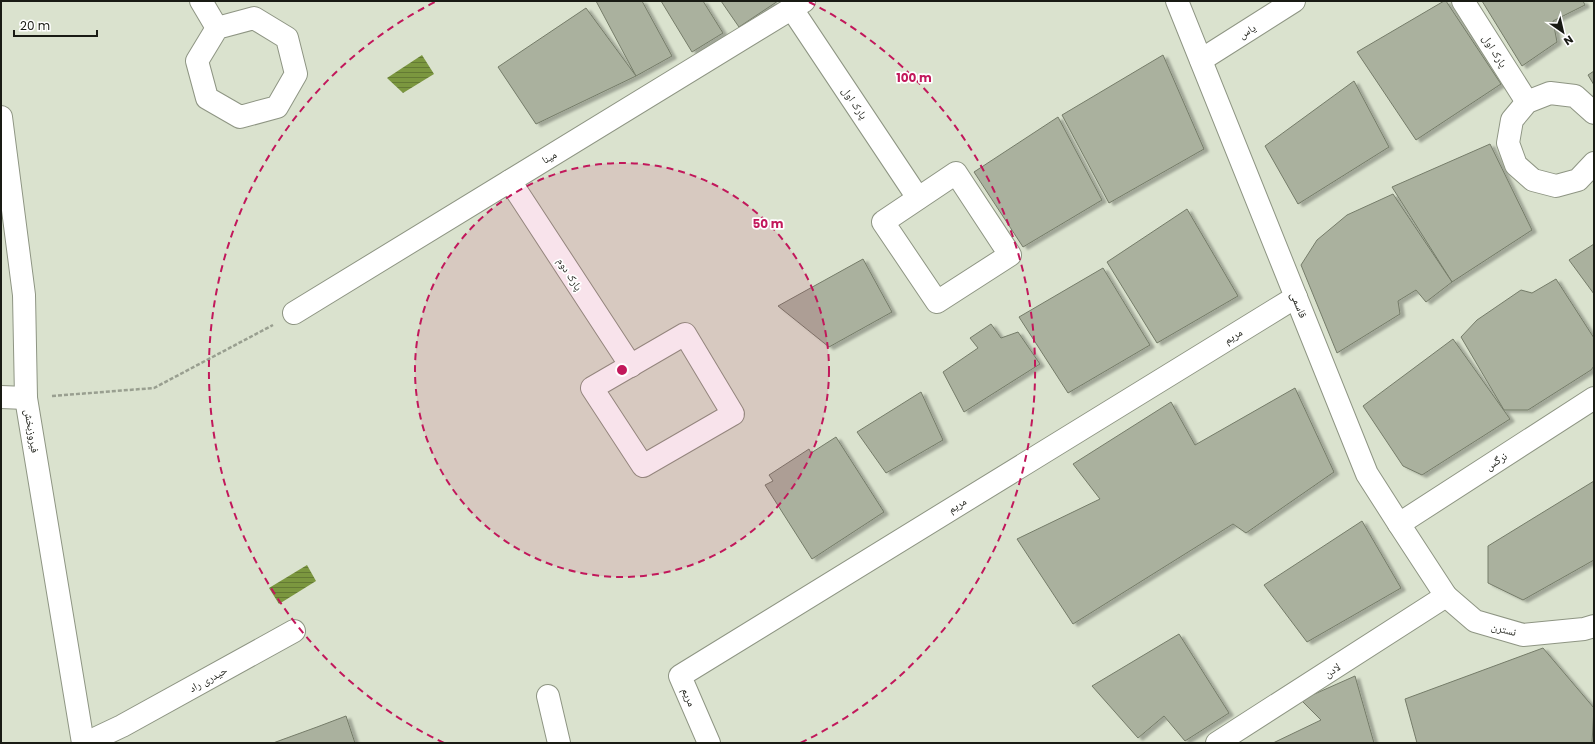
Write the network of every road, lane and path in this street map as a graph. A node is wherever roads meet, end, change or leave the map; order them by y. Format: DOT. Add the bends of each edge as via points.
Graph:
graph roads {
  1 [pos="201,1"];
  2 [pos="1177,1"];
  3 [pos="1294,1"];
  4 [pos="1463,1"];
  5 [pos="798,5"];
  6 [pos="217,28"];
  7 [pos="1201,60"];
  8 [pos="1526,102"];
  9 [pos="1594,113"];
  10 [pos="1,117"];
  11 [pos="1594,163"];
  12 [pos="510,181"];
  13 [pos="918,198"];
  14 [pos="1296,297"];
  15 [pos="294,313"];
  16 [pos="631,366"];
  17 [pos="1,397"];
  18 [pos="26,398"];
  19 [pos="1594,398"];
  20 [pos="1399,524"];
  21 [pos="1446,596"];
  22 [pos="1594,626"];
  23 [pos="294,631"];
  24 [pos="548,696"];
  25 [pos="123,734"];
  26 [pos="84,743"];
  27 [pos="559,743"];
  28 [pos="709,743"];
  29 [pos="1217,743"];
  1 -- 6 [label="street"];
  2 -- 7 [label="street, قاسمی"];
  3 -- 7 [label="street, یاس"];
  4 -- 8 [label="street, پارک اول"];
  5 -- 12 [label="street, مینا"];
  5 -- 13 [label="street, پارک اول"];
  6 -- 6 [label="street" via="197,61 207,98 240,117 277,107 296,74 287,38 254,18"];
  7 -- 14 [label="street, قاسمی"];
  8 -- 9 [label="street" via="1550,93 1575,96"];
  8 -- 11 [label="street" via="1512,120 1508,143 1516,165 1533,180 1556,186 1578,180"];
  10 -- 18 [label="street, فیروزبخش" via="24,295"];
  12 -- 15 [label="street, مینا"];
  12 -- 16 [label="street, پارک دوم"];
  13 -- 13 [label="street" via="956,173 1010,255 936,302 883,222"];
  14 -- 20 [label="street, قاسمی" via="1367,474"];
  14 -- 28 [label="street, مریم" via="680,676"];
  15 -- 18 [label="path" via="154,388"];
  16 -- 16 [label="street" via="685,334 733,414 643,466 592,388"];
  17 -- 18 [label="street"];
  18 -- 26 [label="street, فیروزبخش"];
  19 -- 20 [label="street, نرگس"];
  20 -- 21 [label="street, قاسمی"];
  21 -- 22 [label="street, نسترن" via="1475,621 1523,635"];
  21 -- 29 [label="street, لادن"];
  23 -- 25 [label="street, حیدری راد"];
  24 -- 27 [label="street"];
  25 -- 26 [label="street, حیدری راد"];
}
